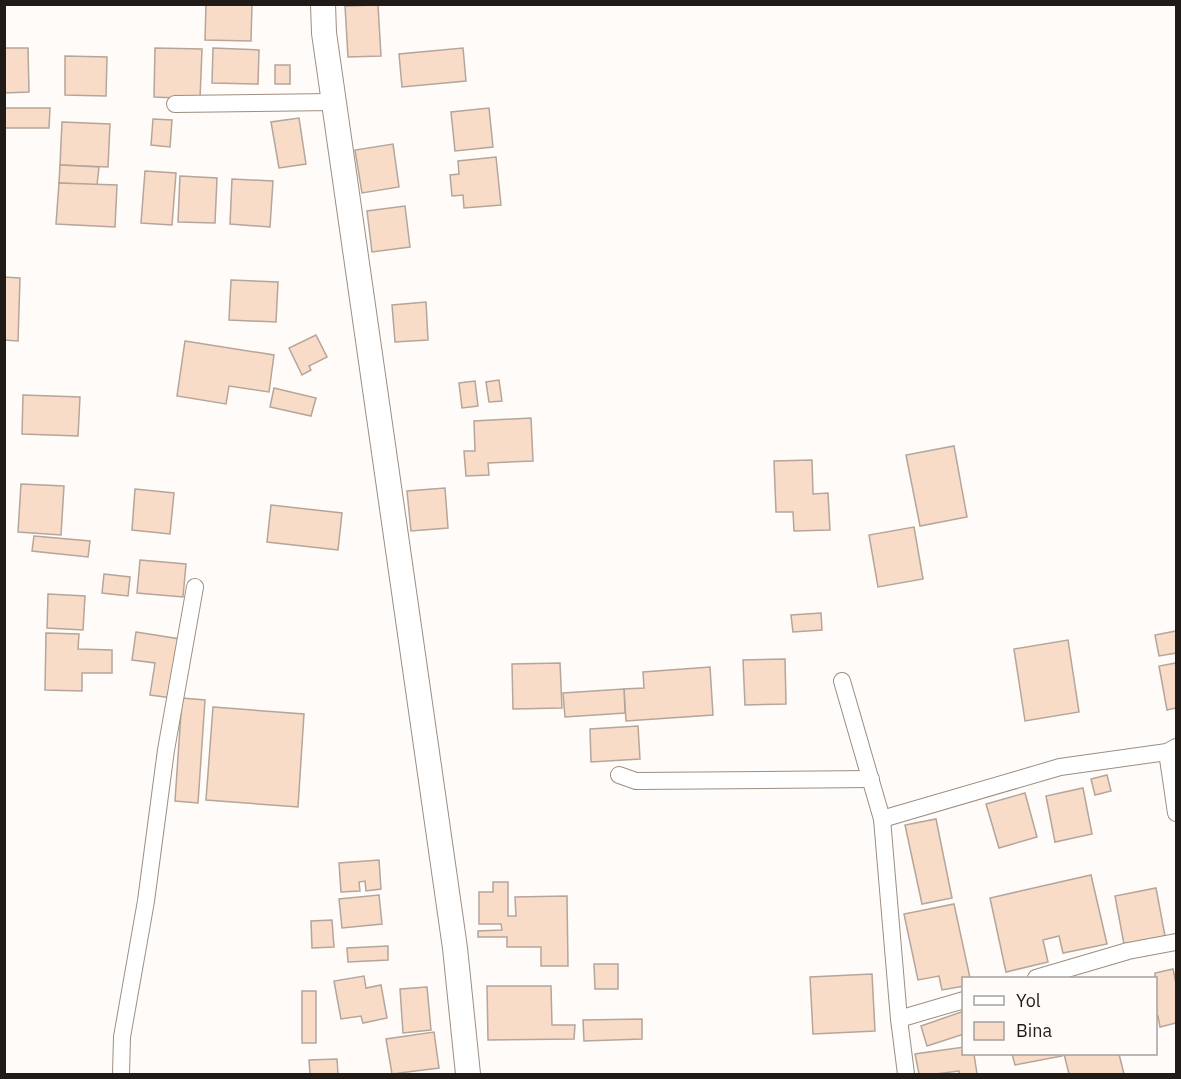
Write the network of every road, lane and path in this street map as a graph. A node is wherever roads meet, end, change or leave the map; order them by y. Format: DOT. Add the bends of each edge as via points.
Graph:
graph roads {
  1 [pos="323,4"];
  2 [pos="334,102"];
  3 [pos="175,104"];
  4 [pos="195,587"];
  5 [pos="842,681"];
  6 [pos="1172,750"];
  7 [pos="619,775"];
  8 [pos="871,779"];
  9 [pos="1176,813"];
  10 [pos="882,819"];
  11 [pos="1176,942"];
  12 [pos="1039,977"];
  13 [pos="962,1000"];
  14 [pos="899,1019"];
  15 [pos="121,1074"];
  16 [pos="468,1074"];
  17 [pos="906,1074"];
  1 -- 2 [label="street"];
  2 -- 3 [label="street"];
  2 -- 16 [label="street" via="454,948"];
  4 -- 15 [label="street" via="122,1037"];
  5 -- 8 [label="street"];
  6 -- 9 [label="street"];
  6 -- 10 [label="street" via="1060,767"];
  7 -- 8 [label="street" via="636,782"];
  8 -- 10 [label="street"];
  10 -- 14 [label="street"];
  11 -- 12 [label="street" via="1128,951"];
  13 -- 14 [label="street"];
  14 -- 17 [label="street"];
}
